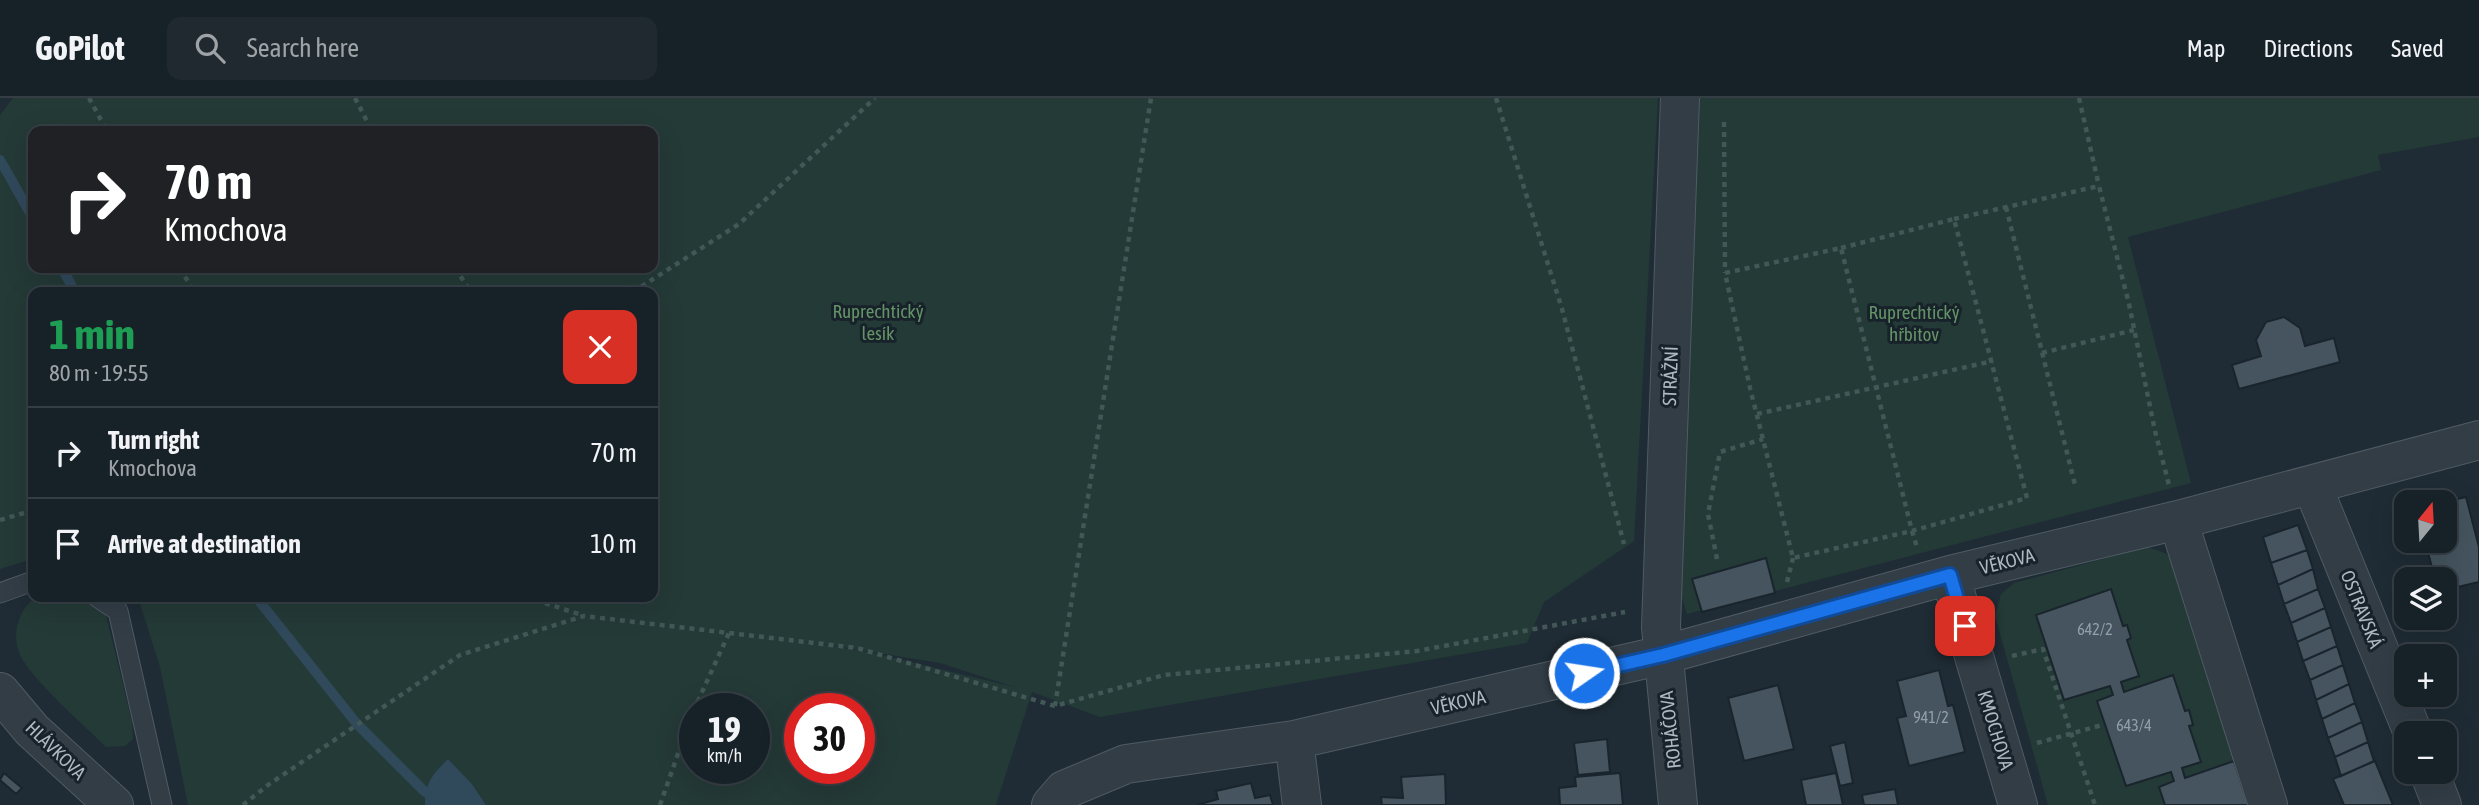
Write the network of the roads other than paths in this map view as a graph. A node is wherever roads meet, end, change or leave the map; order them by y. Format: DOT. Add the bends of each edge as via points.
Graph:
graph roads {
  1 [pos="1681,98"];
  2 [pos="2479,440"];
  3 [pos="2312,485"];
  4 [pos="2178,520"];
  5 [pos="1938,579"];
  6 [pos="28,583"];
  7 [pos="0,593"];
  8 [pos="104,602"];
  9 [pos="1662,641"];
  10 [pos="0,692"];
  11 [pos="2408,721"];
  12 [pos="1294,740"];
  13 [pos="2434,784"];
  14 [pos="114,805"];
  15 [pos="162,805"];
  16 [pos="1051,805"];
  17 [pos="1302,805"];
  18 [pos="1678,805"];
  19 [pos="2018,805"];
  20 [pos="2269,805"];
  21 [pos="2442,805"];
  1 -- 9 [label="street, STRÁŽNÍ"];
  2 -- 3 [label="street, VĚKOVA"];
  3 -- 4 [label="street, VĚKOVA"];
  3 -- 11 [label="street, OSTRAVSKÁ"];
  4 -- 5 [label="street, VĚKOVA"];
  4 -- 20 [label="street"];
  5 -- 9 [label="street, VĚKOVA"];
  5 -- 19 [label="street, KMOCHOVA" via="1977,665"];
  6 -- 7 [label="lane"];
  8 -- 15 [label="lane" via="118,611"];
  9 -- 12 [label="street, VĚKOVA"];
  9 -- 18 [label="street, ROHÁČOVA"];
  10 -- 14 [label="street, HLÁVKOVA" via="33,730"];
  12 -- 16 [label="street, VĚKOVA" via="1126,764 1063,790"];
  12 -- 17 [label="street"];
  13 -- 21 [label="street"];
}
